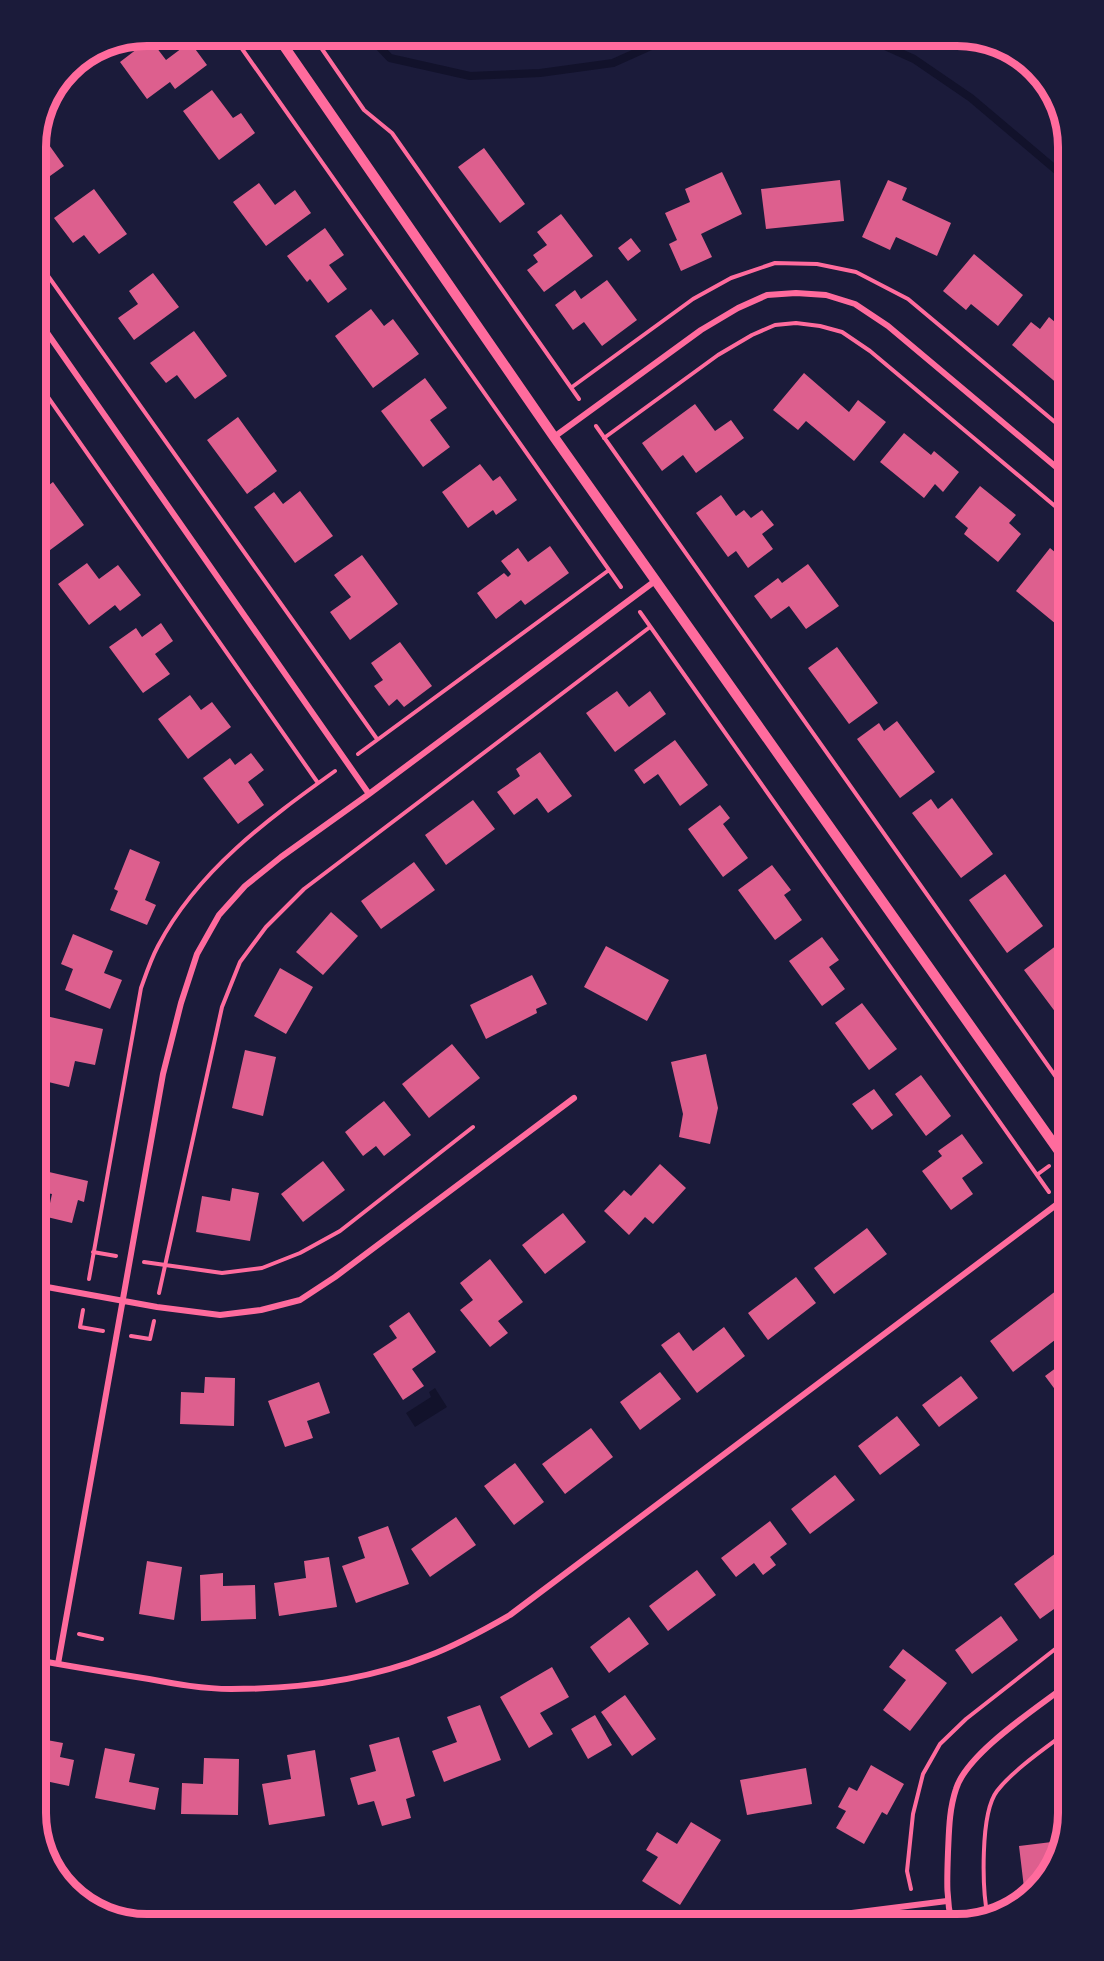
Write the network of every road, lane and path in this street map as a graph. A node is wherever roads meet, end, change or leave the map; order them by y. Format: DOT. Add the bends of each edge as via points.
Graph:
graph roads {
  1 [pos="239,46"];
  2 [pos="284,46"];
  3 [pos="320,46"];
  4 [pos="47,274"];
  5 [pos="47,333"];
  6 [pos="47,396"];
  7 [pos="1058,425"];
  8 [pos="554,437"];
  9 [pos="1058,469"];
  10 [pos="1058,509"];
  11 [pos="655,581"];
  12 [pos="318,783"];
  13 [pos="369,794"];
  14 [pos="1058,1080"];
  15 [pos="574,1098"];
  16 [pos="473,1127"];
  17 [pos="1058,1150"];
  18 [pos="1038,1174"];
  19 [pos="1058,1204"];
  20 [pos="46,1287"];
  21 [pos="124,1301"];
  22 [pos="46,1662"];
  23 [pos="58,1664"];
  24 [pos="1058,1692"];
  25 [pos="1058,1739"];
  26 [pos="947,1901"];
  27 [pos="986,1910"];
  28 [pos="844,1914"];
  29 [pos="950,1914"];
  1 -- 4 [label="path" via="609,570 377,740"];
  2 -- 8 [label="street"];
  3 -- 7 [label="path" via="364,110 392,133 572,387 693,299 731,278 775,263 817,264 856,272 908,299"];
  5 -- 13 [label="street"];
  6 -- 12 [label="path"];
  8 -- 9 [label="street" via="729,313 767,295 796,293 826,295 855,304 888,326"];
  8 -- 11 [label="street"];
  10 -- 14 [label="path" via="870,351 842,332 820,326 775,325 753,335 718,355 604,438"];
  11 -- 13 [label="street"];
  11 -- 17 [label="street"];
  13 -- 21 [label="street" via="245,886 219,915 197,954 163,1074"];
  15 -- 21 [label="street" via="300,1300 220,1315"];
  16 -- 18 [label="path" via="340,1231 300,1253 262,1268 222,1273 165,1266 222,1007 240,962 253,944 304,889 650,627"];
  19 -- 23 [label="street" via="510,1615 468,1638 392,1667 289,1686 190,1686"];
  20 -- 21 [label="street"];
  21 -- 23 [label="street"];
  22 -- 23 [label="street"];
  24 -- 26 [label="street" via="990,1746 968,1767 956,1787 949,1819"];
  25 -- 27 [label="path" via="1015,1773 991,1801 986,1824"];
  26 -- 28 [label="street"];
  26 -- 29 [label="street"];
}
